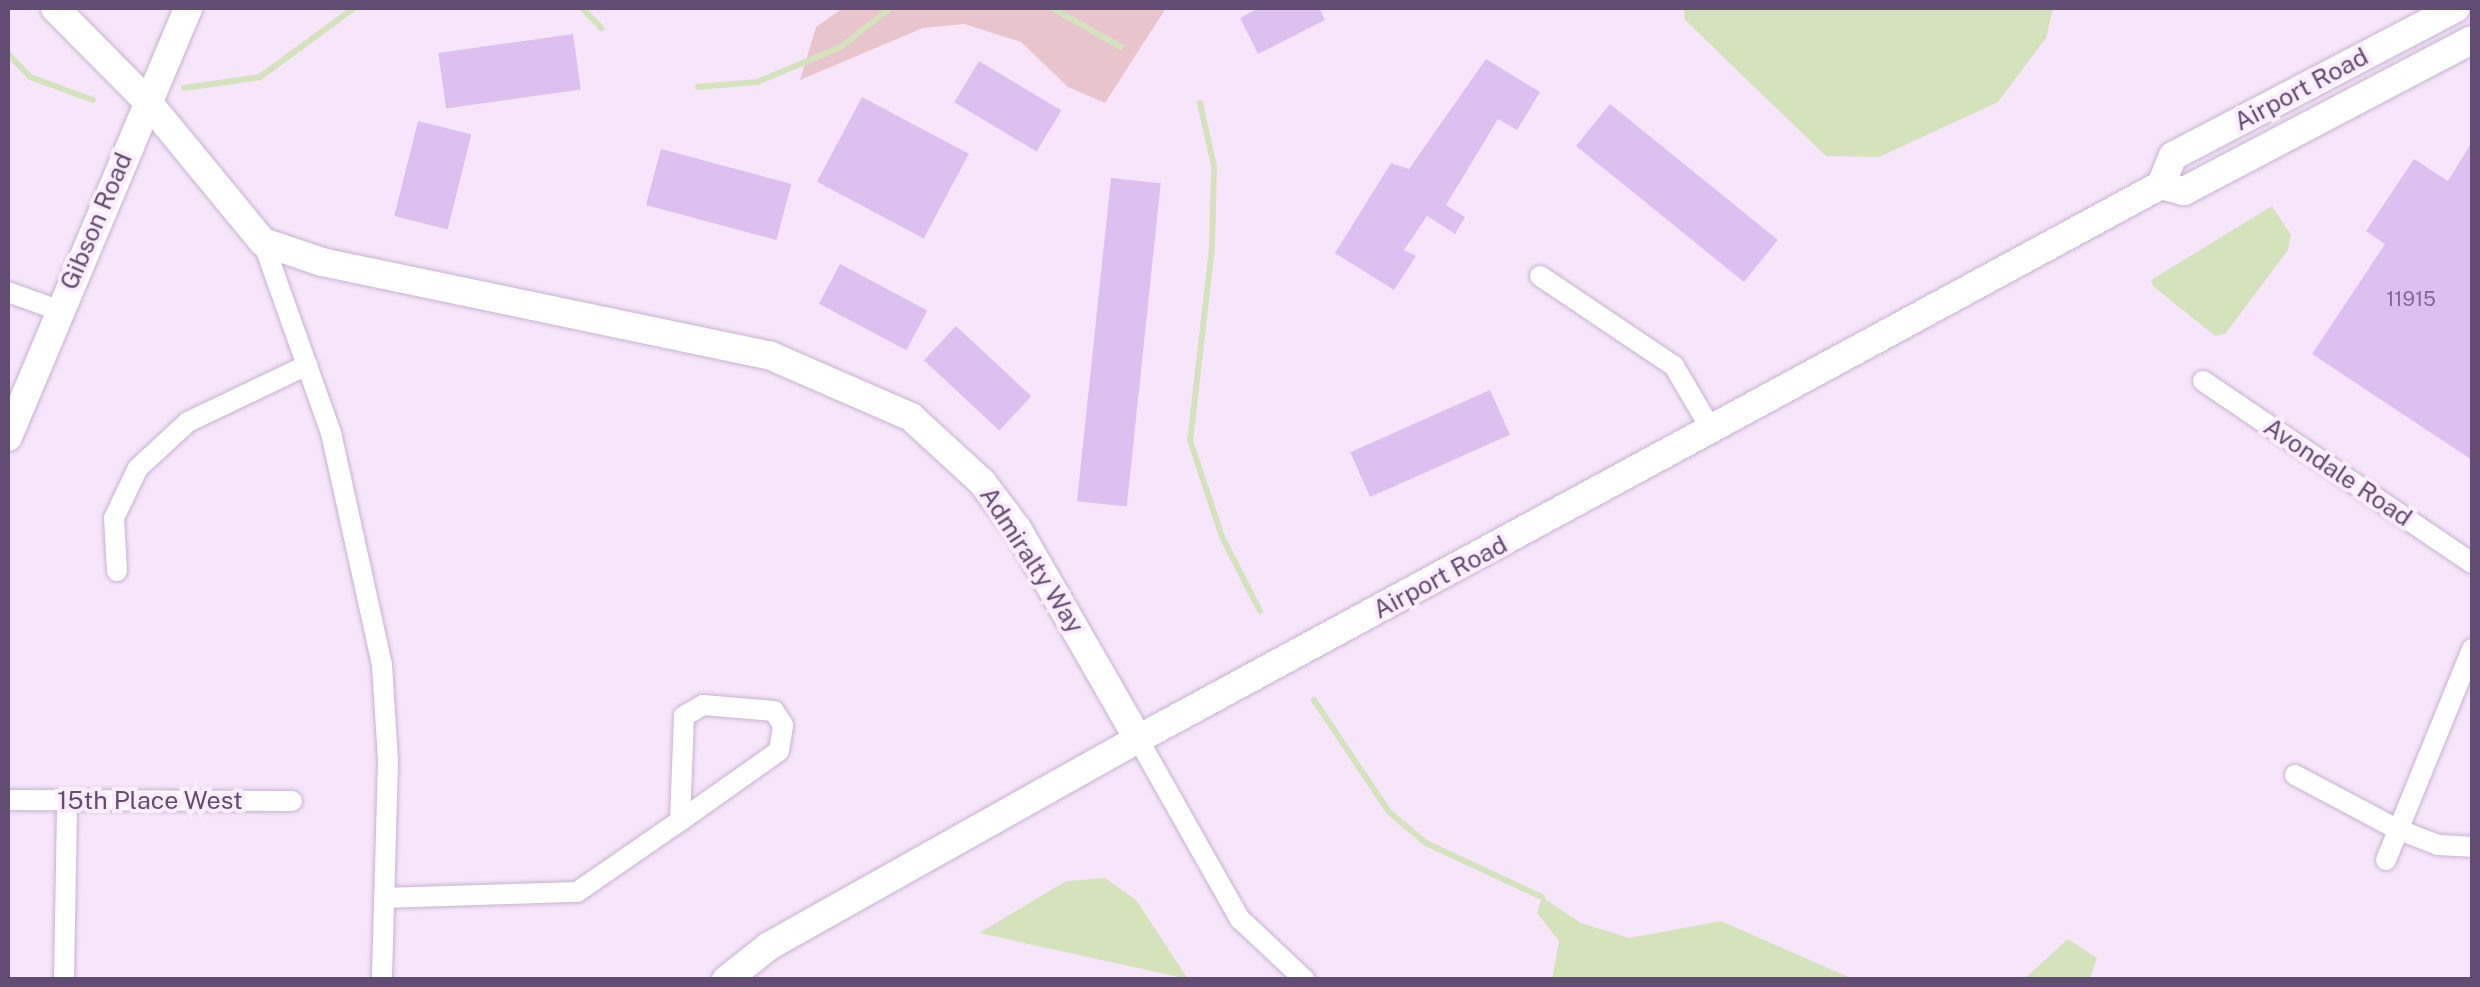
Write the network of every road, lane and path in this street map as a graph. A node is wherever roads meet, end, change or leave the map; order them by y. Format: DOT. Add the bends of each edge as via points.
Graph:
graph roads {
  1 [pos="55,8"];
  2 [pos="188,8"];
  3 [pos="2456,8"];
  4 [pos="2472,40"];
  5 [pos="147,101"];
  6 [pos="2160,185"];
  7 [pos="262,242"];
  8 [pos="1540,276"];
  9 [pos="8,292"];
  10 [pos="58,310"];
  11 [pos="307,365"];
  12 [pos="2203,382"];
  13 [pos="1712,429"];
  14 [pos="8,437"];
  15 [pos="2472,563"];
  16 [pos="117,571"];
  17 [pos="2472,649"];
  18 [pos="1138,739"];
  19 [pos="2296,775"];
  20 [pos="8,800"];
  21 [pos="67,800"];
  22 [pos="292,801"];
  23 [pos="680,821"];
  24 [pos="2396,828"];
  25 [pos="2472,847"];
  26 [pos="2386,860"];
  27 [pos="384,898"];
  28 [pos="64,980"];
  29 [pos="382,980"];
  30 [pos="726,980"];
  31 [pos="1305,980"];
  1 -- 5 [label="main road"];
  2 -- 5 [label="main road, Gibson Road"];
  3 -- 6 [label="main road, Airport Road" via="2172,156"];
  4 -- 6 [label="main road, Airport Road" via="2184,191"];
  5 -- 7 [label="main road"];
  5 -- 10 [label="main road, Gibson Road"];
  6 -- 13 [label="main road, Airport Road"];
  7 -- 11 [label="street"];
  7 -- 18 [label="main road, Admiralty Way" via="322,262 771,356 894,408 948,448 1006,514"];
  8 -- 13 [label="street" via="1674,366"];
  9 -- 10 [label="street"];
  10 -- 14 [label="main road, Gibson Road"];
  11 -- 16 [label="street" via="188,422 138,468 114,518"];
  11 -- 27 [label="street" via="365,568 382,665"];
  12 -- 15 [label="street, Avondale Road"];
  13 -- 18 [label="main road, Airport Road"];
  17 -- 24 [label="street"];
  18 -- 30 [label="main road, Airport Road" via="769,946"];
  18 -- 31 [label="street, Admiralty Way" via="1240,920"];
  19 -- 24 [label="street"];
  20 -- 21 [label="street, 15th Place West"];
  21 -- 22 [label="street, 15th Place West"];
  21 -- 28 [label="street"];
  23 -- 23 [label="street" via="780,751 782,725 774,712 702,706 684,716"];
  23 -- 27 [label="street" via="556,899"];
  24 -- 25 [label="street" via="2438,845"];
  24 -- 26 [label="street"];
  27 -- 29 [label="street"];
}
